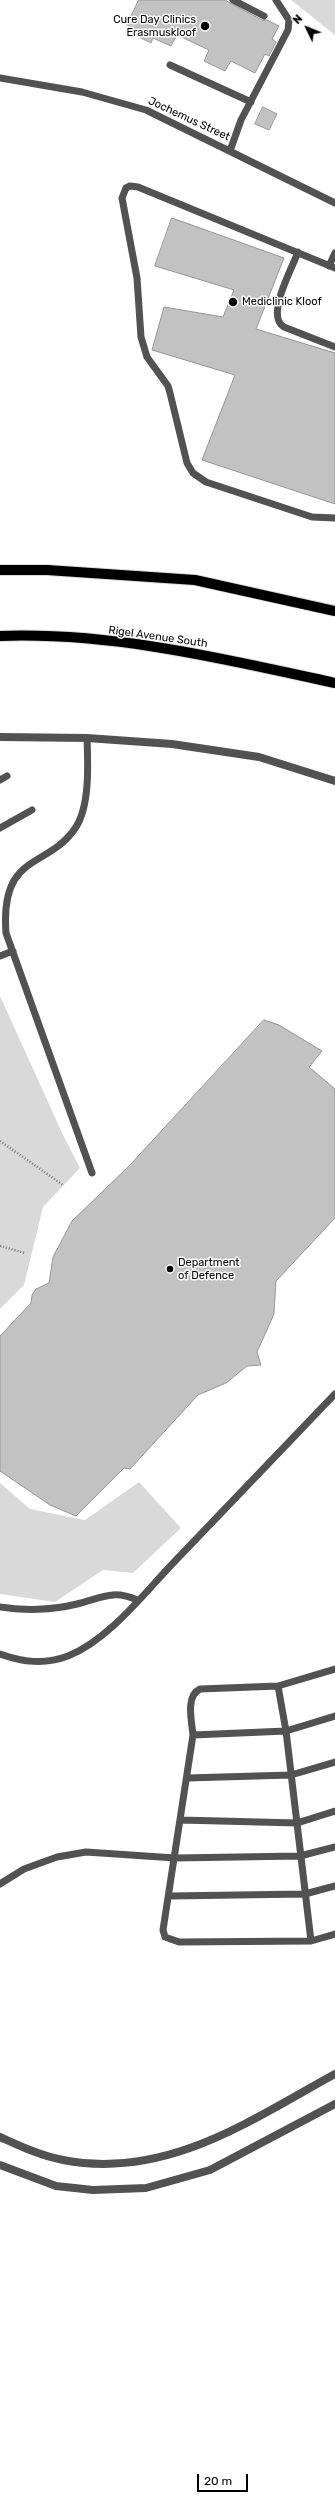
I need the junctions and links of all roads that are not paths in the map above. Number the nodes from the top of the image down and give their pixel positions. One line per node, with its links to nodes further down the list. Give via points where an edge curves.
1 (232, 0): 3 (lane)
2 (276, 0): 6 (lane, via 287,13 289,25)
3 (264, 16)
4 (170, 65): 6 (lane)
5 (0, 78): 7 (lane, Jochemus Street, via 82,92 146,110)
6 (251, 102): 7 (lane, via 241,120)
7 (230, 151): 8 (lane, Jochemus Street)
8 (335, 203)
9 (298, 252): 11 (lane); 12 (lane, via 278,302 276,318 284,327); 13 (lane, via 138,187 130,186 122,198 137,278 141,337 147,358 170,393 187,463 191,470 206,482 305,514 325,519)
10 (335, 253): 11 (lane)
11 (332, 267)
12 (335, 347)
13 (335, 518)
14 (0, 570): 15 (main road, via 47,570 195,580)
15 (335, 611)
16 (0, 636): 17 (main road, Rigel Avenue South, via 38,635 185,650)
17 (335, 683)
18 (0, 737): 19 (street)
19 (87, 738): 20 (street, via 172,744 259,757); 23 (lane, via 88,771 81,818 75,828 52,848 17,866 3,888 2,919)
20 (335, 781)
21 (32, 810): 22 (lane)
22 (0, 828)
23 (13, 951): 24 (lane); 25 (lane)
24 (0, 956)
25 (92, 1173)
26 (335, 1394): 27 (lane)
27 (137, 1600): 28 (lane, via 124,1594 101,1595 77,1604 45,1609); 29 (lane, via 92,1643 68,1656 46,1662 23,1662)
28 (0, 1607)
29 (0, 1654)
30 (335, 1669): 31 (lane)
31 (278, 1686): 33 (lane); 34 (lane, via 196,1690 191,1704)
32 (335, 1716): 33 (lane)
33 (286, 1731): 34 (lane); 36 (lane)
34 (193, 1735): 37 (lane)
35 (335, 1762): 36 (lane)
36 (291, 1775): 37 (lane); 40 (lane)
37 (187, 1778): 39 (lane)
38 (335, 1811): 40 (lane)
39 (181, 1820): 40 (lane); 43 (lane)
40 (297, 1823): 42 (lane)
41 (335, 1847): 42 (lane)
42 (300, 1856): 43 (lane); 46 (lane)
43 (175, 1858): 44 (lane, via 86,1852 50,1859 24,1869); 47 (lane)
44 (0, 1884)
45 (335, 1886): 46 (lane)
46 (305, 1894): 47 (lane); 49 (lane)
47 (170, 1896): 49 (lane, via 163,1930 165,1938 169,1940)
48 (335, 1934): 49 (lane)
49 (311, 1941)
50 (335, 2074): 52 (street, via 200,2146 142,2163 94,2164 62,2160)
51 (335, 2104): 53 (street, via 210,2170 146,2188 93,2190 56,2186)
52 (0, 2137)
53 (0, 2165)

